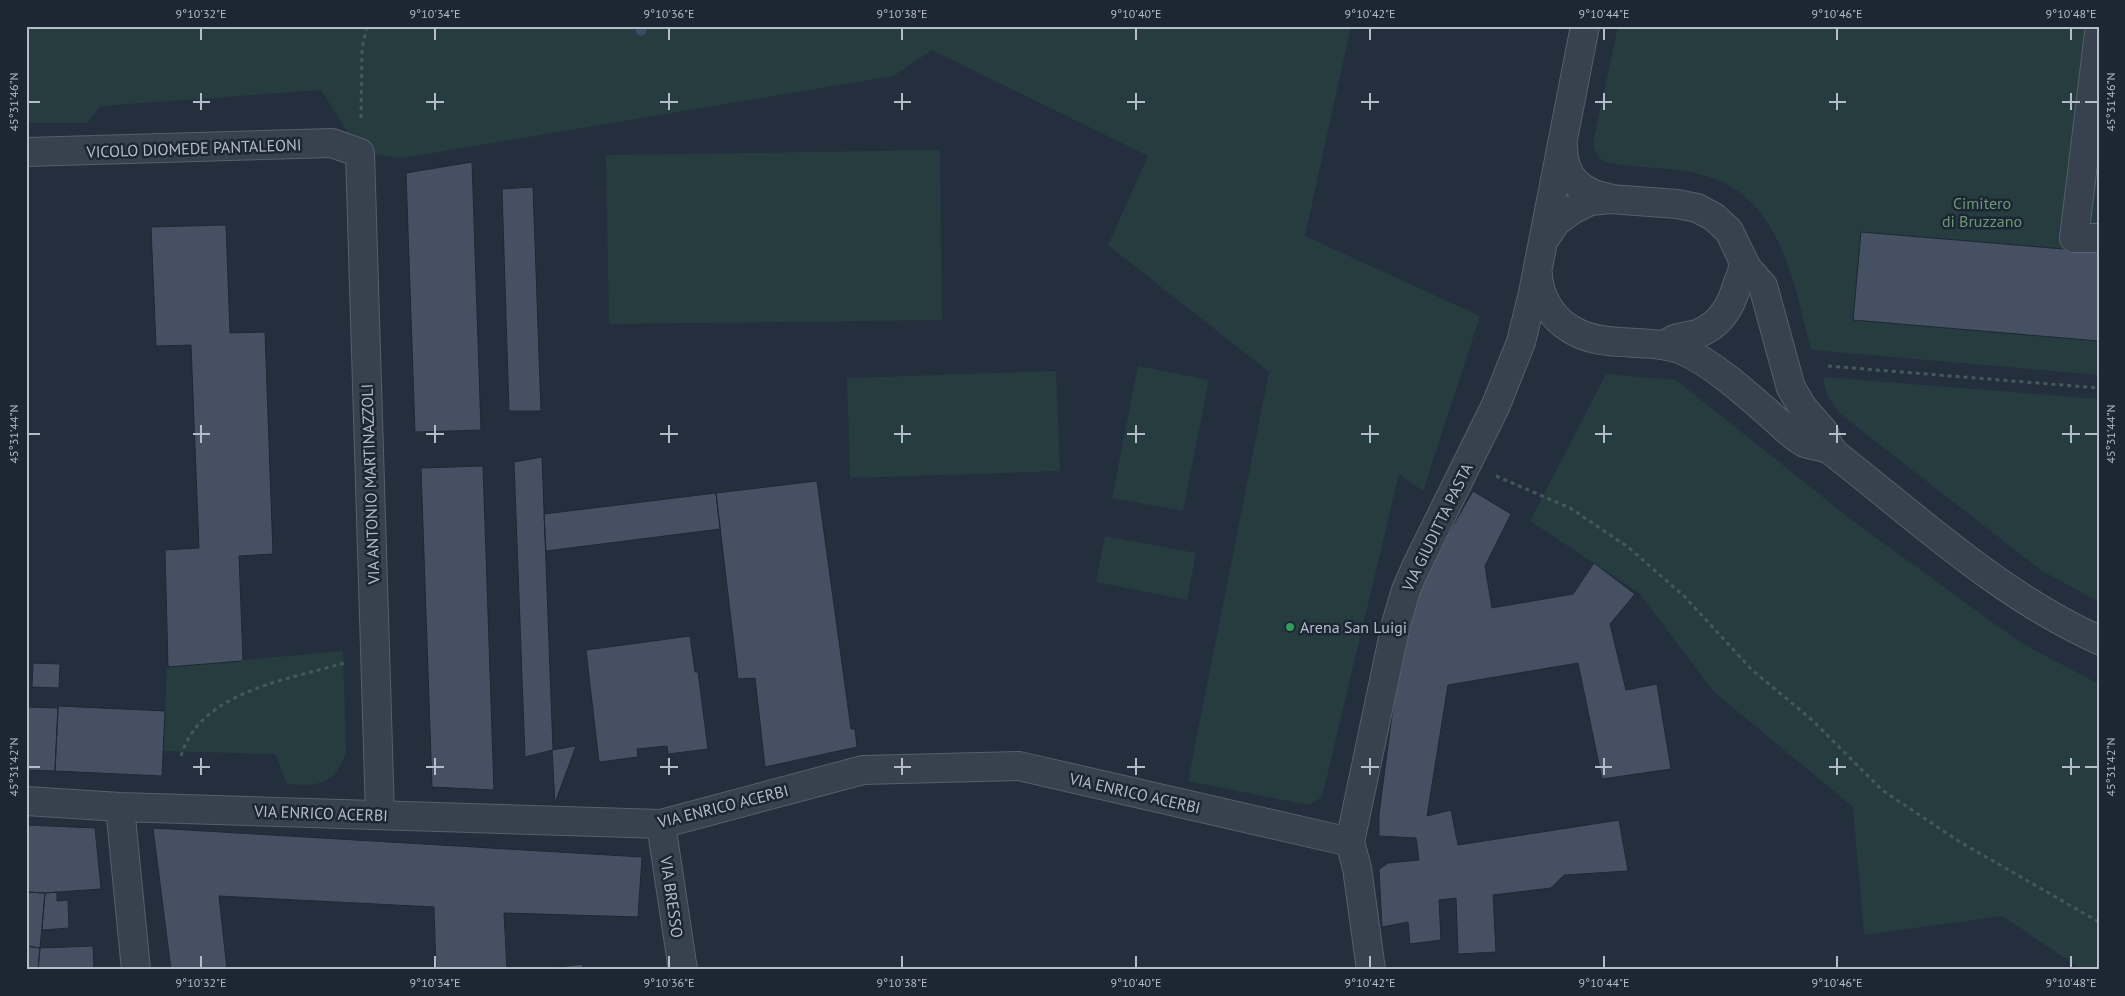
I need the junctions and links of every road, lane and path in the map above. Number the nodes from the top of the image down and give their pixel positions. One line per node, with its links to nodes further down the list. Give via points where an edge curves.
1 (367, 26): 6 (path, via 362,49)
2 (1585, 26): 4 (street, VIA GIUDITTA PASTA)
3 (2099, 33): 8 (street, via 2074,238)
4 (1565, 122): 7 (street, VIA GIUDITTA PASTA, via 1563,152 1572,178 1594,195); 9 (street, VIA GIUDITTA PASTA)
5 (26, 152): 6 (street, VICOLO DIOMEDE PANTALEONI, via 332,143)
6 (360, 153): 21 (street, VIA ANTONIO MARTINAZZOLI)
7 (1620, 200): 9 (street, via 1590,201 1572,210 1556,222 1545,239); 10 (street, via 1677,204 1706,212 1728,231)
8 (2099, 238)
9 (1540, 258): 11 (street, via 1540,288 1554,314 1567,327 1592,338); 23 (street, VIA GIUDITTA PASTA, via 1528,317 1512,367 1400,607)
10 (1742, 259): 11 (street, via 1744,268 1736,292 1722,317 1699,333); 14 (street, via 1763,286 1785,373 1794,395 1824,432)
11 (1660, 345): 14 (street, via 1700,360 1800,440)
12 (1828, 366): 13 (path)
13 (2099, 388)
14 (1834, 454): 16 (street, via 1999,582 2050,615)
15 (1493, 475): 24 (path, via 1570,508 1628,547 1685,597 1752,670 1811,720 1882,790 1960,842)
16 (2099, 640)
17 (346, 662): 18 (path, via 229,699 200,722)
18 (180, 756)
19 (26, 801): 20 (street, VIA ENRICO ACERBI)
20 (120, 808): 21 (street, VIA ENRICO ACERBI); 25 (street)
21 (380, 815): 22 (street, VIA ENRICO ACERBI)
22 (661, 824): 23 (street, VIA ENRICO ACERBI, via 863,770 1019,766); 26 (street, VIA BRESSO)
23 (1350, 842): 27 (street, VIA GIUDITTA PASTA)
24 (2099, 922)
25 (136, 970)
26 (683, 970)
27 (1372, 970)

